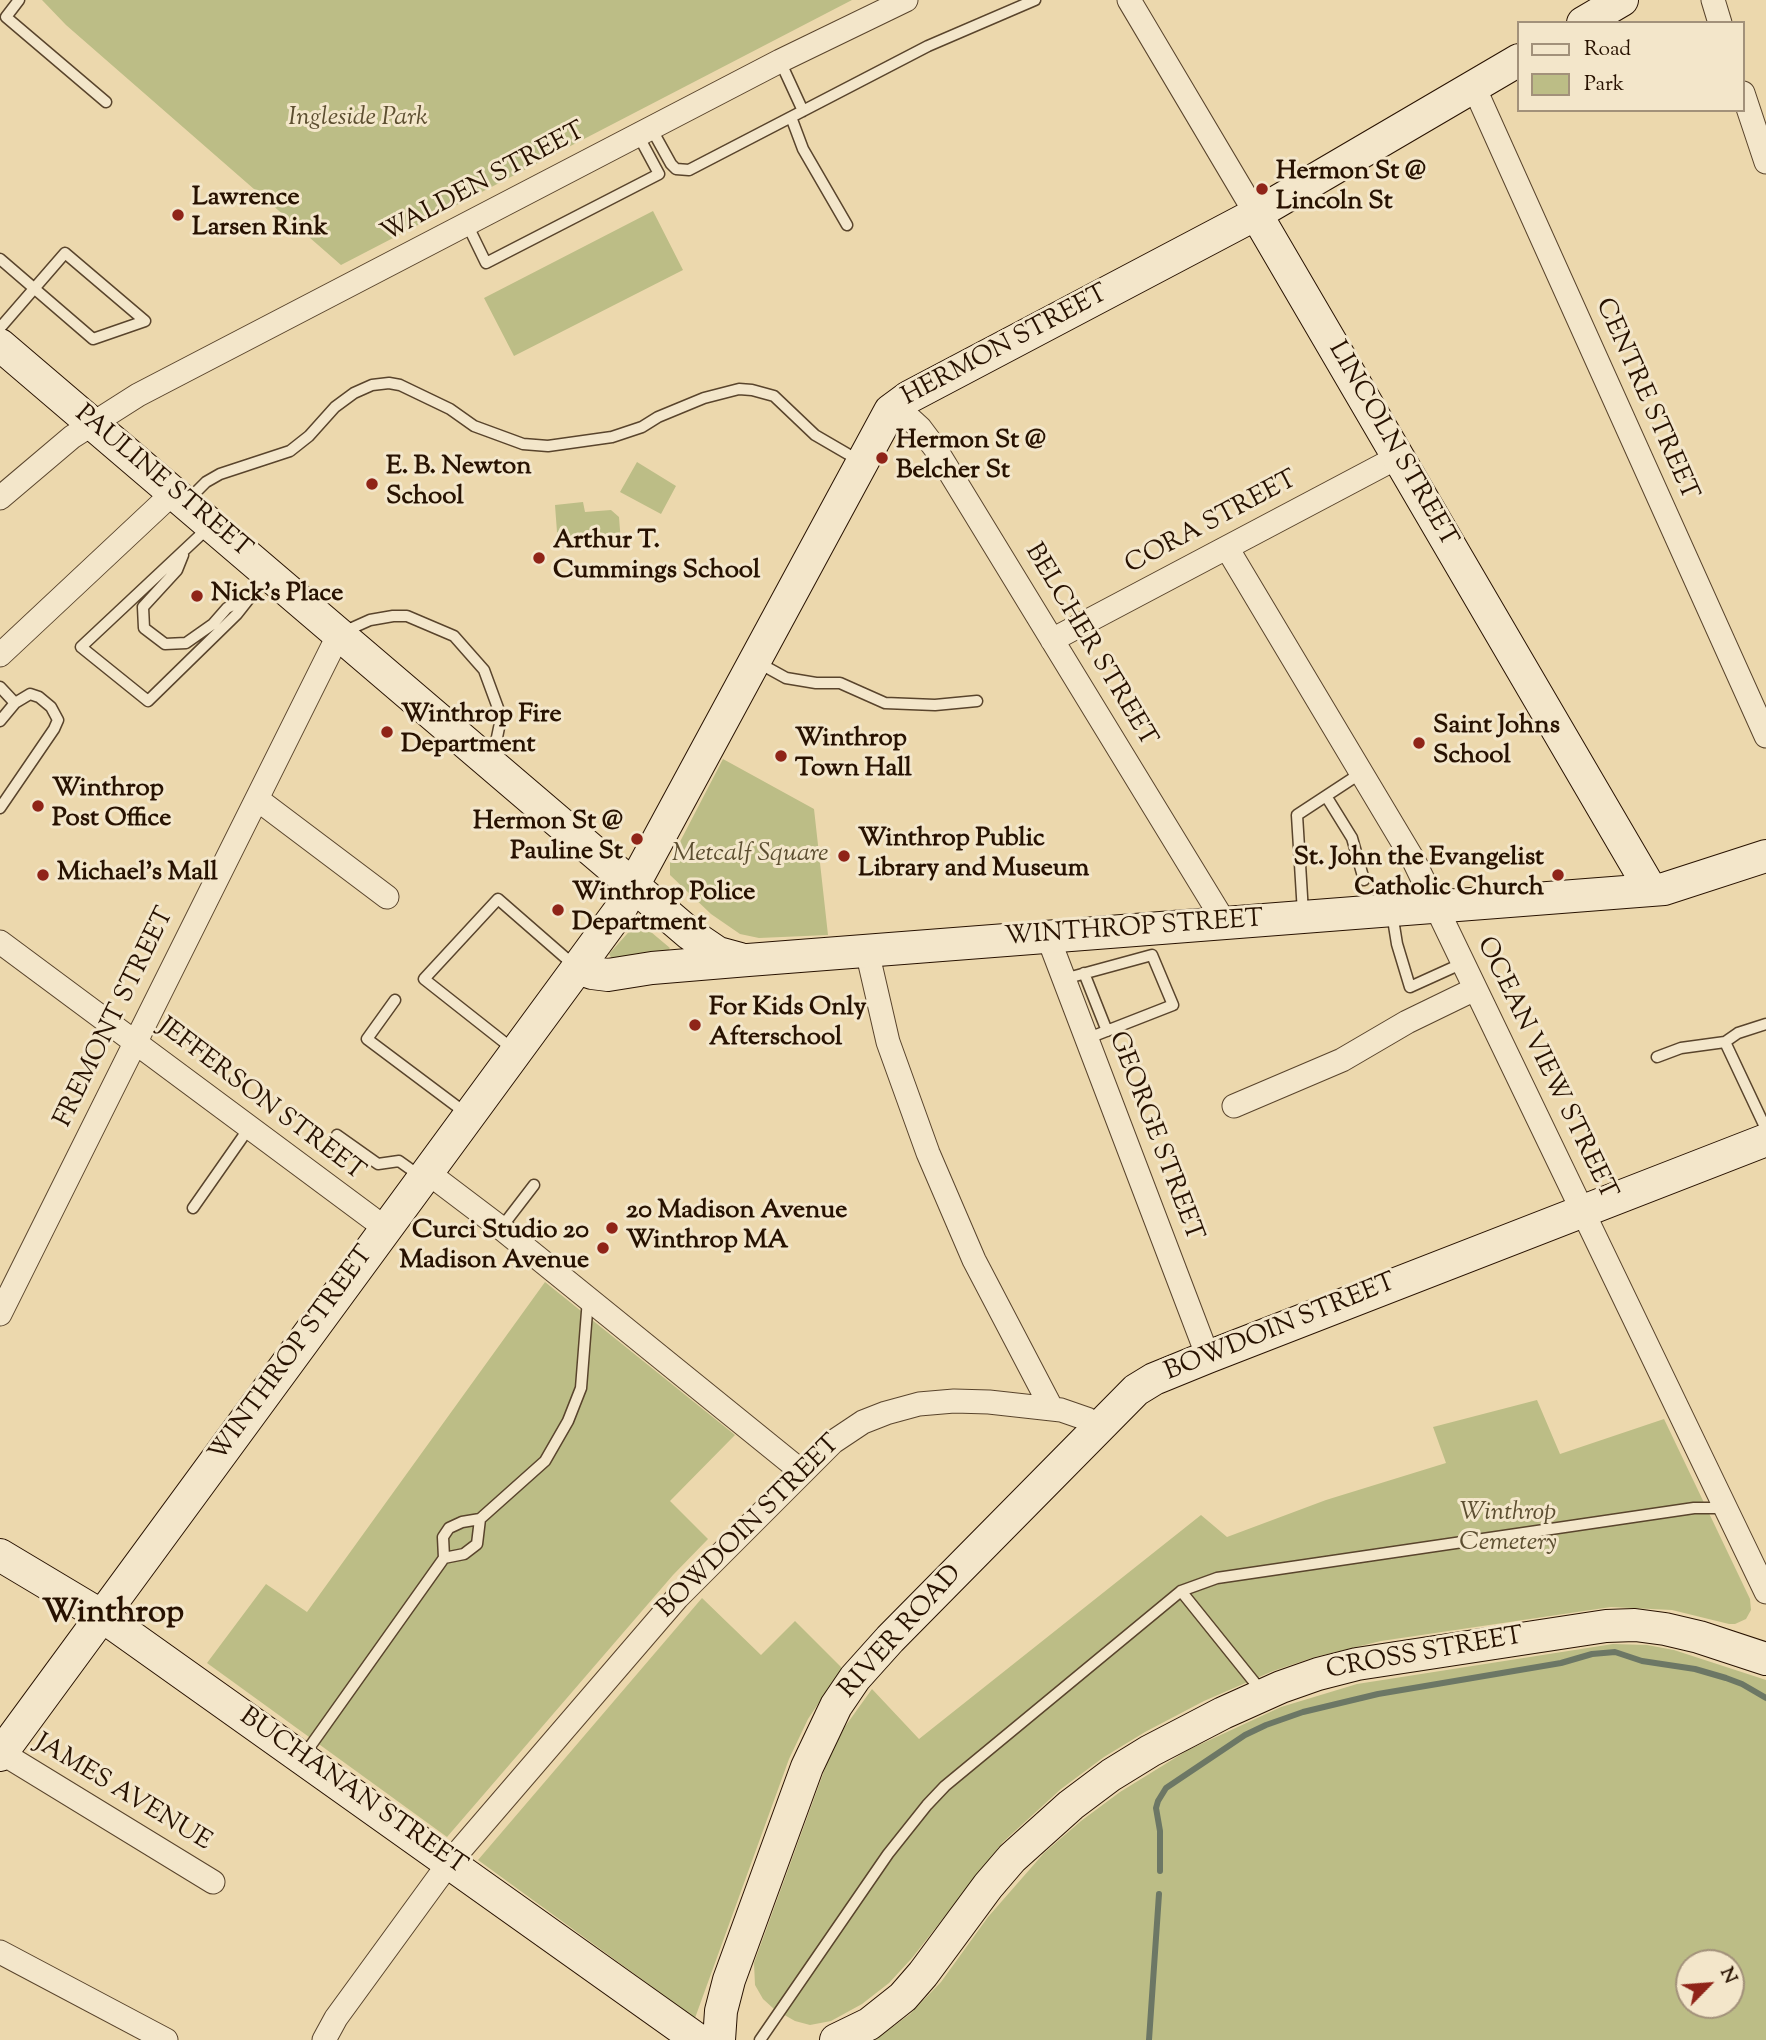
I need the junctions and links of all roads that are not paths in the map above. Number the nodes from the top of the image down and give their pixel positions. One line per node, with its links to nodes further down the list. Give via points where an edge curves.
1 (19, 0): 13 (lane, via 6,17)
2 (906, 0): 9 (street, WALDEN STREET)
3 (1035, 0): 14 (lane, via 928,46)
4 (1129, 0): 18 (street, LINCOLN STREET)
5 (1622, 0): 7 (street)
6 (1713, 0): 8 (street)
7 (1586, 21)
8 (1719, 21)
9 (780, 61): 14 (lane); 16 (street, WALDEN STREET)
10 (1518, 61): 11 (street, HERMON STREET)
11 (1474, 87): 18 (street, HERMON STREET); 43 (street, CENTRE STREET)
12 (1745, 99): 17 (street)
13 (106, 102)
14 (803, 111): 15 (lane)
15 (791, 117): 16 (lane, via 683,171 671,164); 20 (lane, via 803,149)
16 (644, 131): 19 (street, WALDEN STREET); 19 (lane, via 659,174 486,262)
17 (1766, 162)
18 (1256, 214): 25 (street, HERMON STREET); 27 (street, LINCOLN STREET)
19 (467, 224): 26 (street, WALDEN STREET, via 138,395)
20 (848, 225)
21 (0, 259): 22 (lane)
22 (33, 289): 22 (lane, via 65,253 145,321 93,339); 23 (lane)
23 (0, 328)
24 (0, 345): 26 (street, PAULINE STREET)
25 (896, 405): 28 (street, HERMON STREET); 36 (street, BELCHER STREET, via 935,448)
26 (92, 424): 29 (street, WALDEN STREET); 30 (street, PAULINE STREET)
27 (1398, 457): 32 (street, CORA STREET); 52 (street, LINCOLN STREET)
28 (861, 462): 30 (lane, via 815,435 774,396 752,390 704,398 612,437 548,446 523,444 474,426 450,409 388,383 372,385 345,400 290,451 220,474); 38 (street, HERMON STREET)
29 (0, 498)
30 (179, 498): 31 (street, PAULINE STREET); 37 (street)
31 (211, 525): 33 (lane); 34 (street, PAULINE STREET)
32 (1227, 548): 36 (street, CORA STREET); 45 (street, OCEAN VIEW STREET)
33 (186, 549): 34 (lane, via 177,570 143,607 144,628 165,644 186,643); 34 (lane, via 81,647 148,701 237,614)
34 (259, 585): 35 (street, PAULINE STREET)
35 (339, 634): 44 (street, PAULINE STREET); 44 (lane, via 393,616 454,636 484,670 498,708 500,723); 47 (street, FREMONT STREET)
36 (1052, 640): 57 (street, BELCHER STREET)
37 (0, 656)
38 (755, 661): 40 (lane, via 786,678 840,683 885,703); 51 (street, HERMON STREET)
39 (0, 687): 41 (lane)
40 (977, 701)
41 (15, 703): 42 (lane); 48 (lane, via 35,695 51,707 58,720)
42 (0, 721)
43 (1766, 736)
44 (491, 764): 51 (street, PAULINE STREET)
45 (1361, 773): 46 (lane); 54 (street, OCEAN VIEW STREET, via 1409,851)
46 (1326, 796): 50 (lane, via 1352,838); 56 (lane, via 1297,815)
47 (257, 799): 53 (street); 71 (street, FREMONT STREET)
48 (0, 808)
49 (1766, 856): 52 (street, WINTHROP STREET, via 1682,885)
50 (1364, 880)
51 (634, 886): 62 (street, PAULINE STREET, via 712,950); 64 (street, WINTHROP STREET)
52 (1651, 890): 54 (street, WINTHROP STREET)
53 (387, 897)
54 (1435, 906): 55 (street, WINTHROP STREET); 63 (street, OCEAN VIEW STREET)
55 (1392, 910): 56 (street, WINTHROP STREET); 63 (lane, via 1410,987)
56 (1303, 917): 57 (street, WINTHROP STREET)
57 (1225, 923): 60 (street, WINTHROP STREET)
58 (1048, 937): 60 (street, WINTHROP STREET); 61 (street, WINTHROP STREET); 65 (street, GEORGE STREET)
59 (0, 943): 71 (street, JEFFERSON STREET)
60 (1116, 948): 65 (lane); 69 (lane, via 1152,955 1173,1005)
61 (866, 951): 62 (street, WINTHROP STREET); 89 (street, via 888,1042 928,1153 981,1276)
62 (748, 960): 64 (street, WINTHROP STREET, via 608,975)
63 (1463, 963): 66 (street, OCEAN VIEW STREET)
64 (578, 968): 72 (street, WINTHROP STREET); 72 (lane, via 498,899 424,979)
65 (1074, 976): 69 (street, GEORGE STREET)
66 (1475, 989): 74 (street, via 1407,1021 1342,1060); 83 (street, OCEAN VIEW STREET)
67 (395, 1000): 75 (lane, via 367,1039)
68 (1766, 1024): 70 (lane)
69 (1096, 1035): 88 (street, GEORGE STREET)
70 (1725, 1042): 73 (lane, via 1681,1048); 77 (lane)
71 (134, 1043): 76 (street, JEFFERSON STREET); 87 (street, FREMONT STREET)
72 (516, 1052): 75 (street, WINTHROP STREET)
73 (1657, 1057)
74 (1234, 1106)
75 (469, 1115): 80 (street, WINTHROP STREET)
76 (249, 1128): 82 (lane); 84 (street, JEFFERSON STREET)
77 (1766, 1129)
78 (337, 1135): 80 (lane, via 378,1164 399,1161)
79 (1766, 1140): 83 (street, BOWDOIN STREET)
80 (425, 1175): 84 (street, WINTHROP STREET); 85 (street)
81 (534, 1185): 85 (lane)
82 (193, 1208)
83 (1582, 1211): 88 (street, BOWDOIN STREET); 92 (street, OCEAN VIEW STREET)
84 (385, 1228): 98 (street, WINTHROP STREET)
85 (501, 1228): 86 (street)
86 (588, 1298): 91 (street); 93 (lane, via 581,1388 568,1421 545,1461)
87 (0, 1314)
88 (1208, 1357): 90 (street, BOWDOIN STREET, via 1145,1384)
89 (1052, 1409): 90 (street, BOWDOIN STREET, via 1081,1416); 91 (street, BOWDOIN STREET, via 976,1401 908,1406 853,1428)
90 (1100, 1427): 109 (street, RIVER ROAD, via 877,1653 836,1706 807,1767 729,1980)
91 (801, 1471): 103 (street, BOWDOIN STREET, via 677,1598)
92 (1726, 1508): 96 (lane, via 1694,1508 1230,1576); 97 (street, OCEAN VIEW STREET)
93 (480, 1519): 95 (lane, via 477,1544 464,1554); 95 (lane, via 449,1528 443,1537)
94 (0, 1555): 98 (street, BUCHANAN STREET)
95 (443, 1558): 102 (lane)
96 (1181, 1591): 100 (lane); 110 (lane, via 927,1805)
97 (1766, 1592)
98 (102, 1615): 101 (street, WINTHROP STREET); 102 (street, BUCHANAN STREET)
99 (1766, 1659): 100 (street, CROSS STREET, via 1665,1629 1606,1626 1357,1664)
100 (1264, 1695): 111 (street, CROSS STREET, via 1150,1751 1071,1805 1012,1858 913,1986 880,2016)
101 (2, 1751): 104 (street, JAMES AVENUE)
102 (302, 1758): 103 (street, BUCHANAN STREET)
103 (449, 1863): 107 (street, BOWDOIN STREET); 108 (street, BUCHANAN STREET)
104 (213, 1882)
105 (0, 1952): 106 (street)
106 (166, 2040)
107 (324, 2040)
108 (698, 2040)
109 (719, 2040)
110 (760, 2040)
111 (836, 2040)

